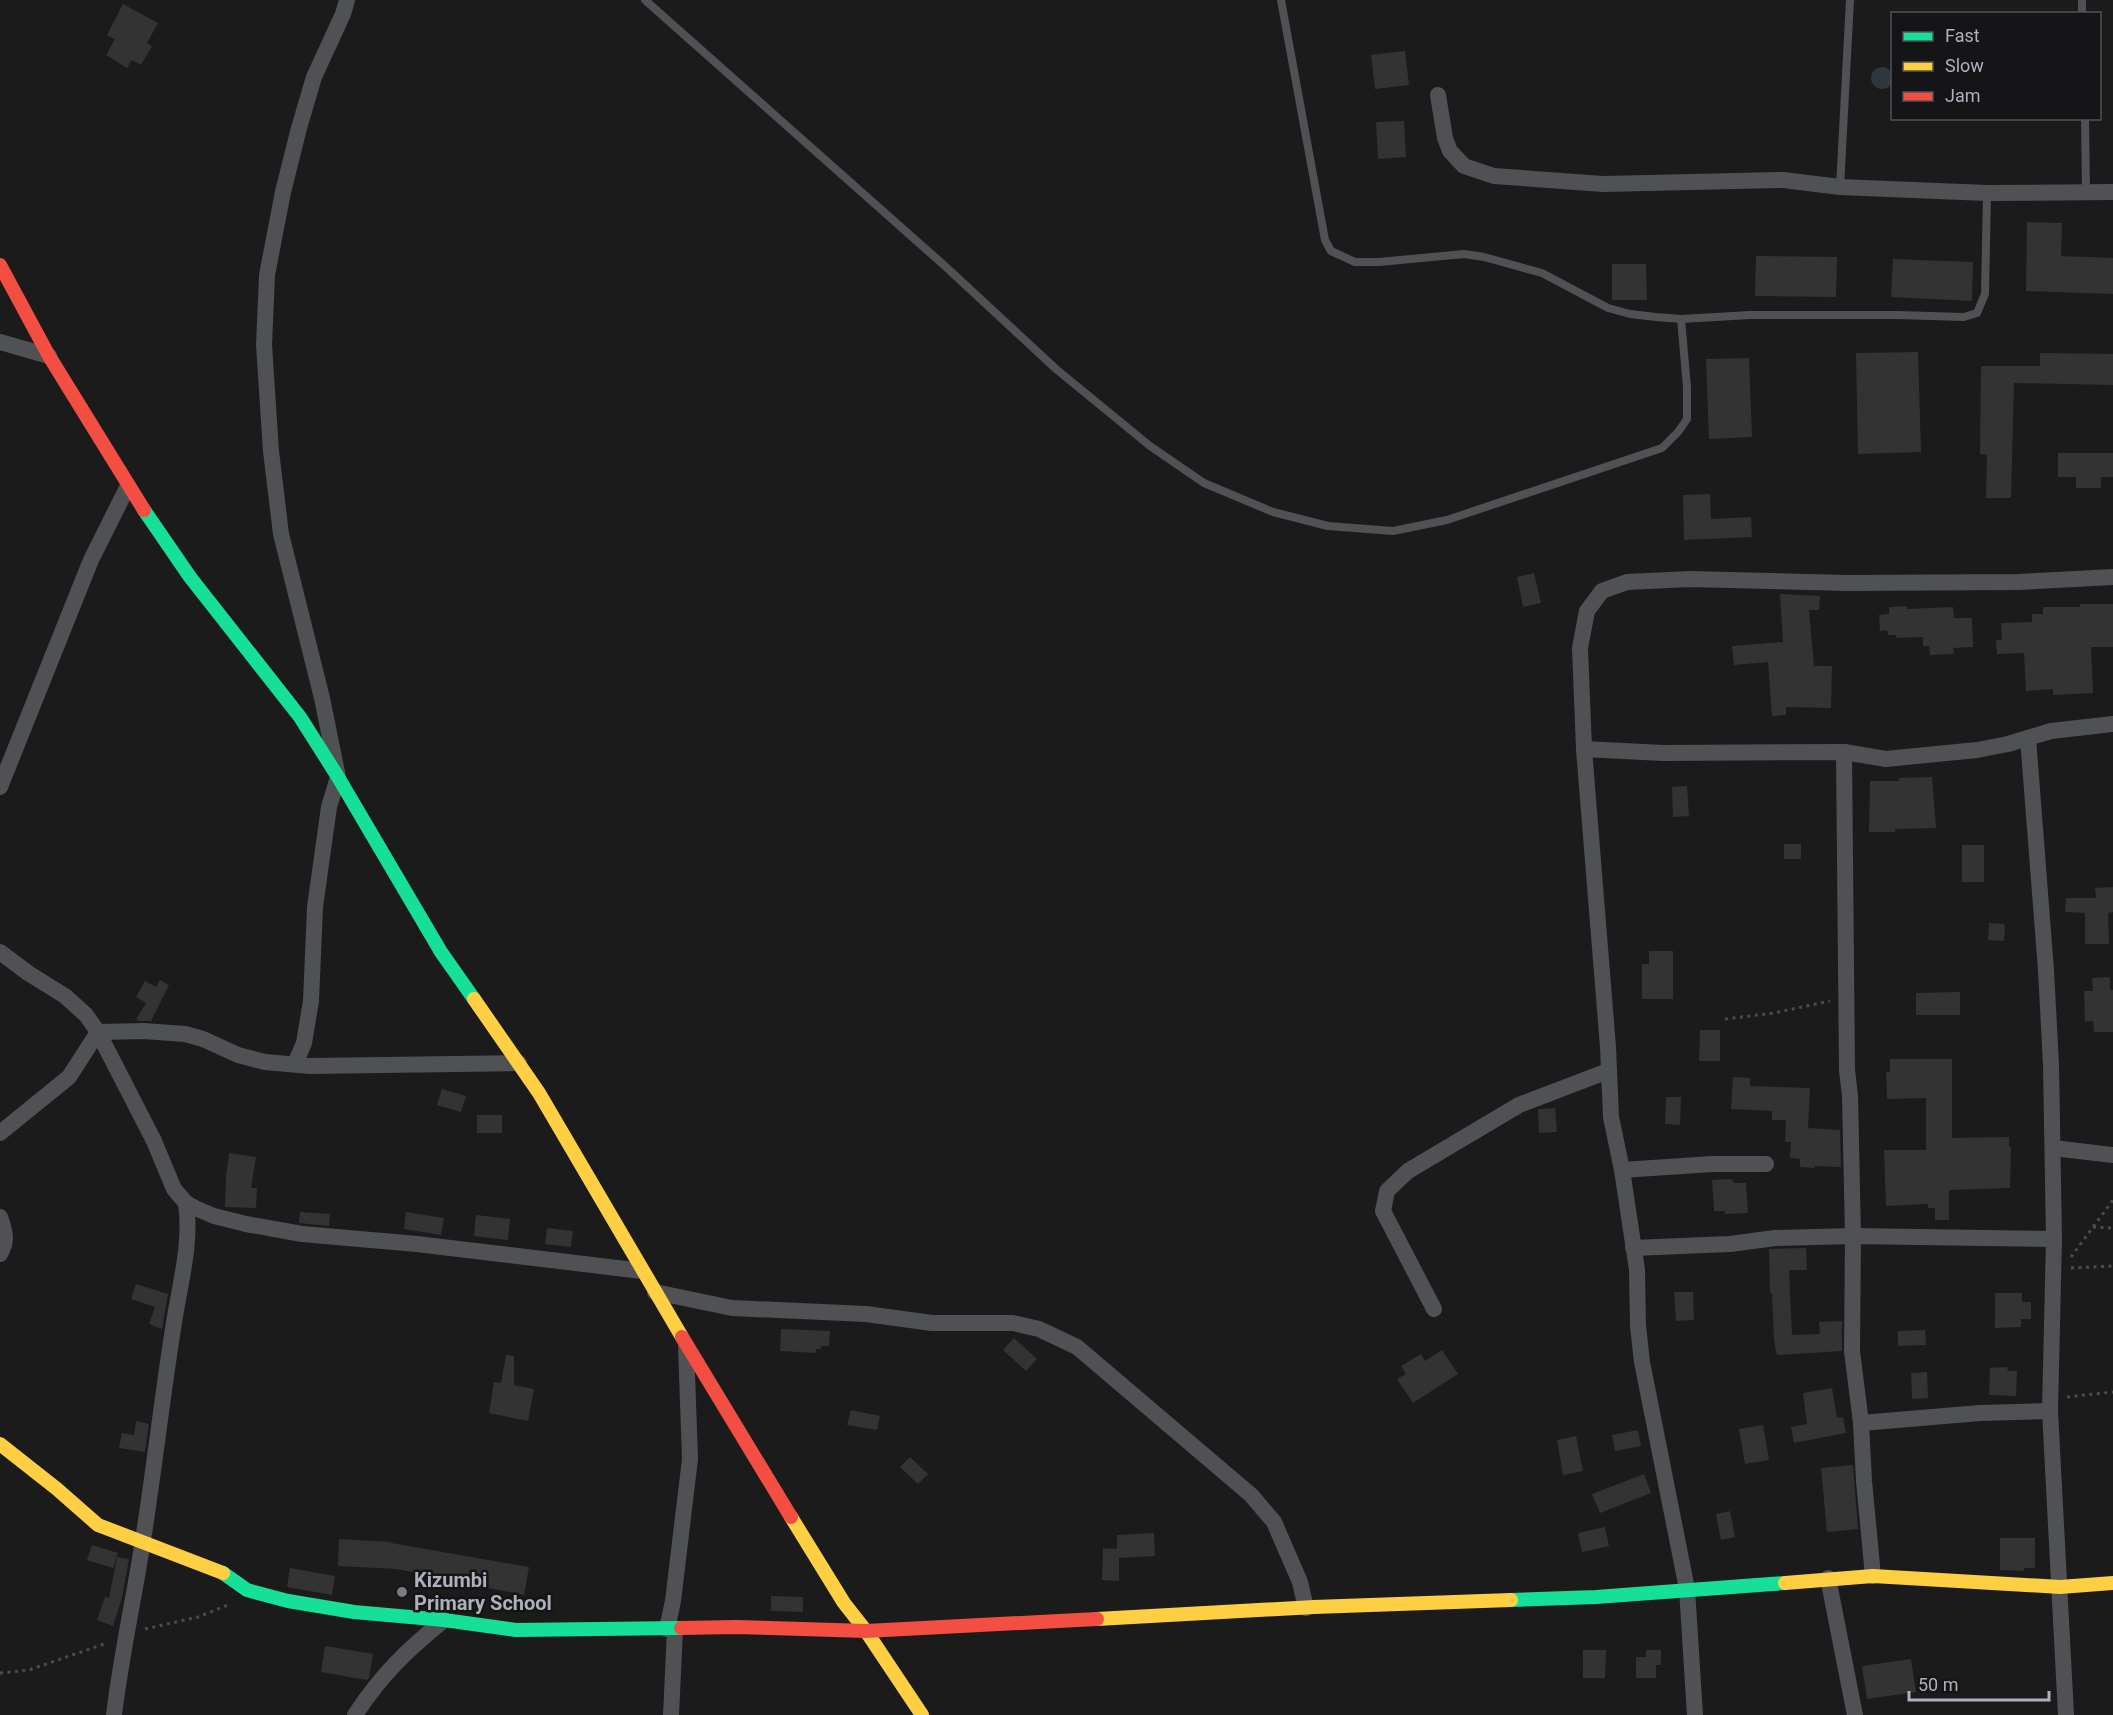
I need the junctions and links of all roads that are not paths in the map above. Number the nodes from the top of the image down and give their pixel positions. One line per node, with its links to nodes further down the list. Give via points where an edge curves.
1 (347, 0): 21 (street, via 314,77 283,192 267,275 264,345 281,534)
2 (645, 0): 12 (lane, via 1056,369 1150,446 1204,483 1273,512 1328,526 1394,531 1446,520 1662,448 1686,418)
3 (1281, 0): 12 (lane, via 1325,240 1331,251 1355,262 1464,254 1484,257 1542,273 1608,308)
4 (1850, 0): 7 (lane)
5 (1438, 95): 7 (street, via 1450,151 1464,166 1494,176 1603,184 1783,180)
6 (2085, 120): 8 (lane)
7 (1840, 187): 10 (street)
8 (2086, 191): 9 (street); 10 (street)
9 (2113, 192)
10 (1987, 193): 12 (lane, via 1985,294 1977,313 1964,317 1750,315)
11 (0, 265): 14 (street)
12 (1681, 319)
13 (0, 342): 14 (street)
14 (49, 356): 15 (street)
15 (128, 486): 21 (street, via 190,577 300,717); 22 (street, via 91,560)
16 (2113, 577): 19 (street, via 2006,582 1627,582 1602,591 1587,611 1580,648)
17 (2113, 724): 18 (street, via 2050,731)
18 (2028, 738): 20 (street, via 1977,750 1886,759); 29 (street, via 2046,970)
19 (1584, 749): 20 (street, via 1663,753); 27 (street)
20 (1844, 752): 35 (street)
21 (338, 777): 25 (street, via 441,952); 26 (street, via 329,807 315,907 311,1001 304,1043)
22 (0, 787)
23 (0, 952): 24 (street, via 65,996)
24 (98, 1032): 26 (street, via 144,1030 185,1034 238,1055); 28 (street, via 69,1077); 33 (street, via 174,1189)
25 (519, 1063): 26 (street); 39 (street)
26 (295, 1064)
27 (1608, 1071): 32 (street, via 1611,1118); 41 (street, via 1519,1105 1408,1171 1387,1191 1383,1211)
28 (0, 1133)
29 (2053, 1148): 30 (street); 36 (street)
30 (2113, 1155)
31 (1766, 1164): 32 (street)
32 (1622, 1170): 37 (street)
33 (186, 1203): 39 (street, via 214,1216 302,1234); 46 (street, via 188,1241)
34 (0, 1217): 38 (street, via 6,1234)
35 (1853, 1236): 36 (street); 37 (street); 44 (street, via 1852,1352)
36 (2054, 1239): 43 (street)
37 (1633, 1248): 51 (street, via 1642,1362)
38 (0, 1254)
39 (642, 1271): 40 (street)
40 (655, 1292): 42 (street); 52 (street, via 732,1308 866,1314 932,1323 1013,1323 1039,1329 1077,1347 1251,1494 1274,1522 1300,1582)
41 (1434, 1309)
42 (686, 1345): 54 (street, via 690,1459); 55 (street, via 832,1583)
43 (2050, 1405): 44 (street); 50 (street)
44 (1861, 1423): 47 (street)
45 (0, 1444): 46 (street, via 98,1525)
46 (142, 1541): 53 (street, via 220,1571 248,1590 288,1601); 57 (street)
47 (1874, 1576): 48 (street); 50 (street)
48 (1828, 1578): 51 (street); 61 (street)
49 (2113, 1583): 50 (street)
50 (2060, 1587): 62 (street)
51 (1686, 1589): 52 (street); 60 (street)
52 (1306, 1608): 55 (street)
53 (444, 1620): 54 (street, via 516,1630); 56 (street, via 382,1675)
54 (671, 1629): 55 (street); 58 (street)
55 (866, 1630): 59 (street)
56 (356, 1714)
57 (114, 1715)
58 (671, 1715)
59 (922, 1715)
60 (1695, 1715)
61 (1856, 1715)
62 (2066, 1715)

